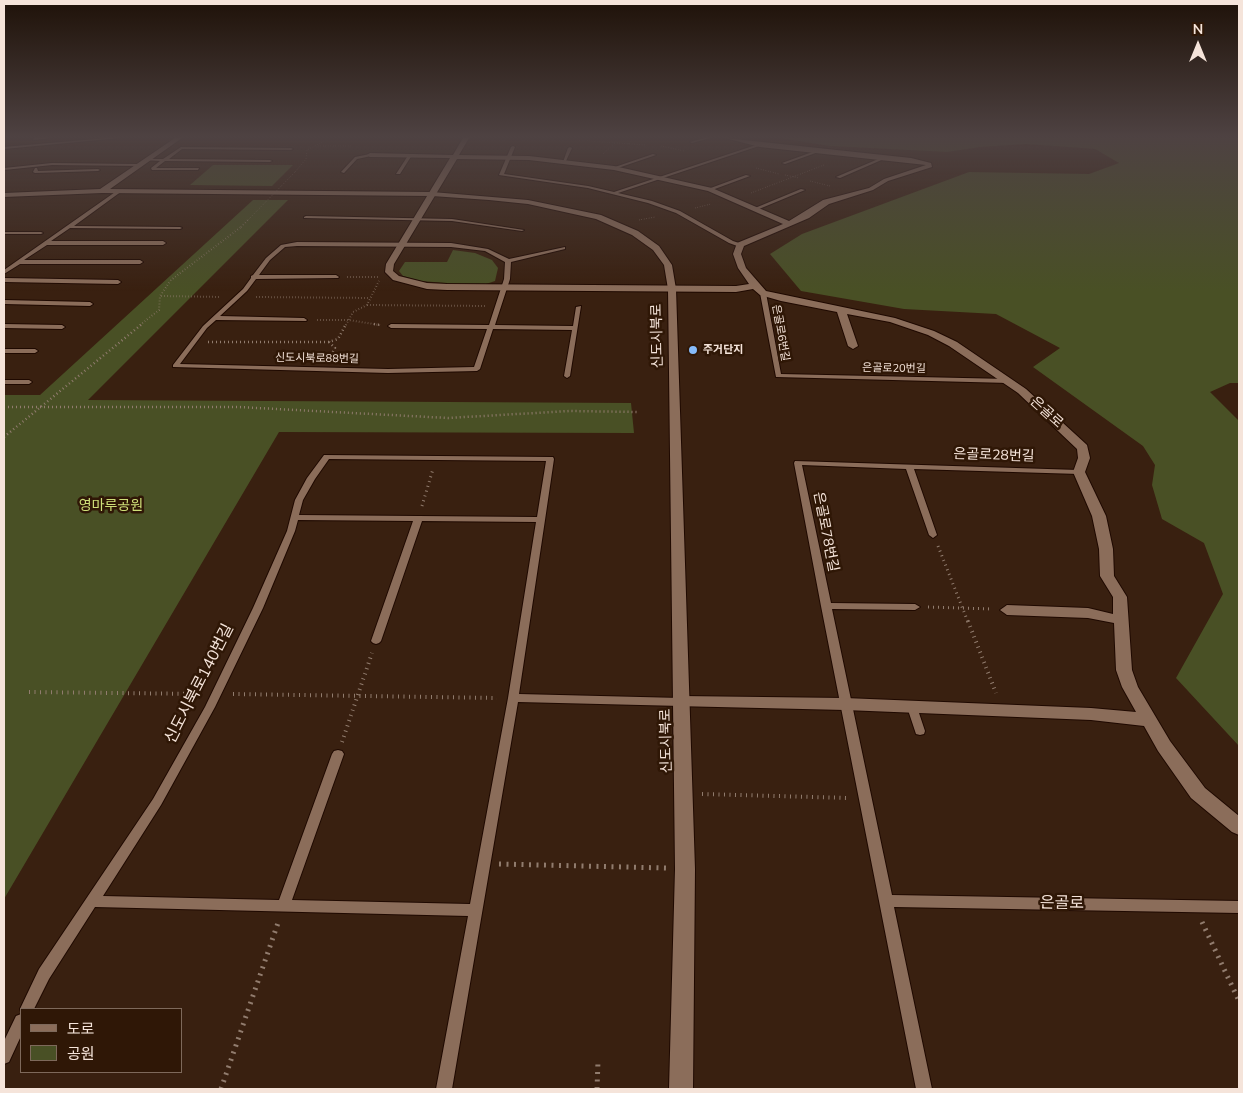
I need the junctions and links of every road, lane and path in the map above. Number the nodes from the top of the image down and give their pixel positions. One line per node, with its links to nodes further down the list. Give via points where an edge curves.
1 (105, 189): 9 (street)
2 (278, 189): 39 (path, bridge, via 231,236 171,280)
3 (435, 189): 12 (street)
4 (596, 189): 11 (lane)
5 (625, 189): 11 (lane)
6 (710, 189): 14 (street)
7 (869, 189): 17 (street, via 826,202)
8 (803, 190): 14 (lane)
9 (102, 191): 10 (street, 신도시북로); 13 (street, 신도시북로)
10 (120, 191): 12 (street, 신도시북로); 18 (lane)
11 (616, 192): 25 (lane, via 678,212)
12 (432, 194): 16 (street); 37 (street, 신도시북로, via 528,202 598,217 619,225 635,232 656,248 668,265)
13 (4, 195)
14 (757, 208): 17 (street)
15 (306, 217): 16 (lane)
16 (419, 218): 20 (lane); 26 (street)
17 (789, 224): 25 (street)
18 (68, 228): 19 (lane); 23 (lane)
19 (180, 228)
20 (522, 230)
21 (4, 233): 22 (lane)
22 (41, 233)
23 (45, 243): 24 (lane); 29 (lane)
24 (163, 243)
25 (740, 245): 38 (street, via 737,254 742,268)
26 (400, 246): 28 (lane, 신도시북로88번길, via 468,247 486,250); 32 (lane, 신도시북로88번길, via 283,246); 36 (street, via 390,264 389,272 396,278 427,286)
27 (563, 248): 28 (lane)
28 (508, 261): 36 (lane, 신도시북로88번길, via 510,267)
29 (18, 262): 30 (lane); 31 (lane)
30 (140, 262)
31 (4, 272)
32 (253, 277): 33 (lane); 40 (lane, 신도시북로88번길)
33 (336, 277): 41 (path, via 382,277)
34 (4, 280): 35 (lane)
35 (118, 282)
36 (504, 287): 37 (street); 45 (lane, 신도시북로88번길)
37 (672, 289): 38 (street, 은골로); 89 (street, 신도시북로)
38 (759, 290): 47 (street, 은골로); 63 (lane, 은골로6번길)
39 (160, 296): 40 (path); 68 (path, via 158,310)
40 (238, 297): 41 (path); 48 (lane, 신도시북로88번길)
41 (370, 298): 44 (path)
42 (4, 302): 43 (lane)
43 (90, 304)
44 (367, 305): 45 (path); 50 (path, via 353,312)
45 (498, 306): 54 (lane, 신도시북로88번길)
46 (578, 307): 55 (lane)
47 (842, 312): 58 (street); 64 (street, 은골로, via 892,320 931,333)
48 (215, 318): 49 (lane); 56 (lane, 신도시북로88번길)
49 (304, 320): 50 (path)
50 (348, 320): 52 (path); 57 (path, via 338,339)
51 (4, 326): 53 (lane)
52 (391, 326): 54 (lane)
53 (62, 327)
54 (491, 328): 55 (lane); 61 (lane, 신도시북로88번길, via 477,369 388,372)
55 (575, 328): 62 (lane)
56 (194, 342): 57 (path); 61 (lane, 신도시북로88번길, via 176,366 248,370)
57 (329, 342): 61 (path, via 335,348)
58 (853, 346)
59 (4, 351): 60 (lane)
60 (35, 351)
61 (323, 369)
62 (567, 376)
63 (778, 376): 64 (lane, 은골로20번길)
64 (1009, 381): 74 (street, 은골로, via 1082,448 1084,458)
65 (4, 382): 66 (lane)
66 (29, 382)
67 (4, 407): 68 (path)
68 (40, 408): 69 (path, via 238,407 448,418 570,411); 70 (path)
69 (638, 412)
70 (4, 437)
71 (436, 458): 75 (lane, 신도시북로140번길, via 327,457 311,478); 76 (path); 77 (lane, 신도시북로140번길, via 550,459)
72 (798, 463): 73 (lane, 은골로28번길); 79 (lane, 은골로78번길)
73 (909, 467): 74 (lane, 은골로28번길); 78 (lane)
74 (1079, 472): 83 (street, via 1099,516 1106,549 1107,576 1120,597)
75 (295, 517): 76 (lane); 86 (lane, 신도시북로140번길, via 258,608)
76 (418, 519): 77 (lane); 84 (lane)
77 (541, 520): 88 (lane, 신도시북로140번길)
78 (933, 534): 81 (path)
79 (826, 606): 80 (lane); 90 (lane, 은골로78번길)
80 (915, 607): 81 (path)
81 (962, 608): 82 (path); 92 (path)
82 (1007, 610): 83 (street, via 1088,613)
83 (1121, 620): 93 (street, via 1124,670)
84 (376, 641): 87 (path)
85 (30, 692): 86 (path)
86 (216, 694): 87 (path); 101 (lane, 신도시북로140번길, via 157,802)
87 (357, 696): 88 (path); 95 (path)
88 (513, 698): 89 (lane); 99 (lane, 신도시북로140번길)
89 (681, 702): 90 (street); 96 (street, 신도시북로)
90 (845, 704): 91 (street); 97 (lane)
91 (912, 707): 92 (street); 94 (lane)
92 (1002, 710): 93 (street)
93 (1149, 720): 98 (street, via 1198,793)
94 (920, 731)
95 (338, 754): 103 (lane)
96 (683, 794): 97 (path); 100 (street, 신도시북로)
97 (864, 799): 102 (lane)
98 (1239, 827)
99 (484, 864): 100 (path); 106 (lane, 신도시북로140번길)
100 (685, 869): 115 (street, 신도시북로)
101 (94, 901): 103 (lane); 108 (lane, 신도시북로140번길, via 44,974)
102 (885, 901): 104 (lane, 은골로); 116 (lane)
103 (284, 905): 106 (lane); 112 (path)
104 (1195, 907): 105 (lane, 은골로); 107 (path)
105 (1239, 907)
106 (476, 910): 113 (lane, 신도시북로140번길)
107 (1239, 1001)
108 (27, 1008)
109 (20, 1023): 110 (lane)
110 (4, 1057)
111 (598, 1061): 114 (path)
112 (221, 1089)
113 (444, 1089)
114 (597, 1089)
115 (681, 1089)
116 (924, 1089)

